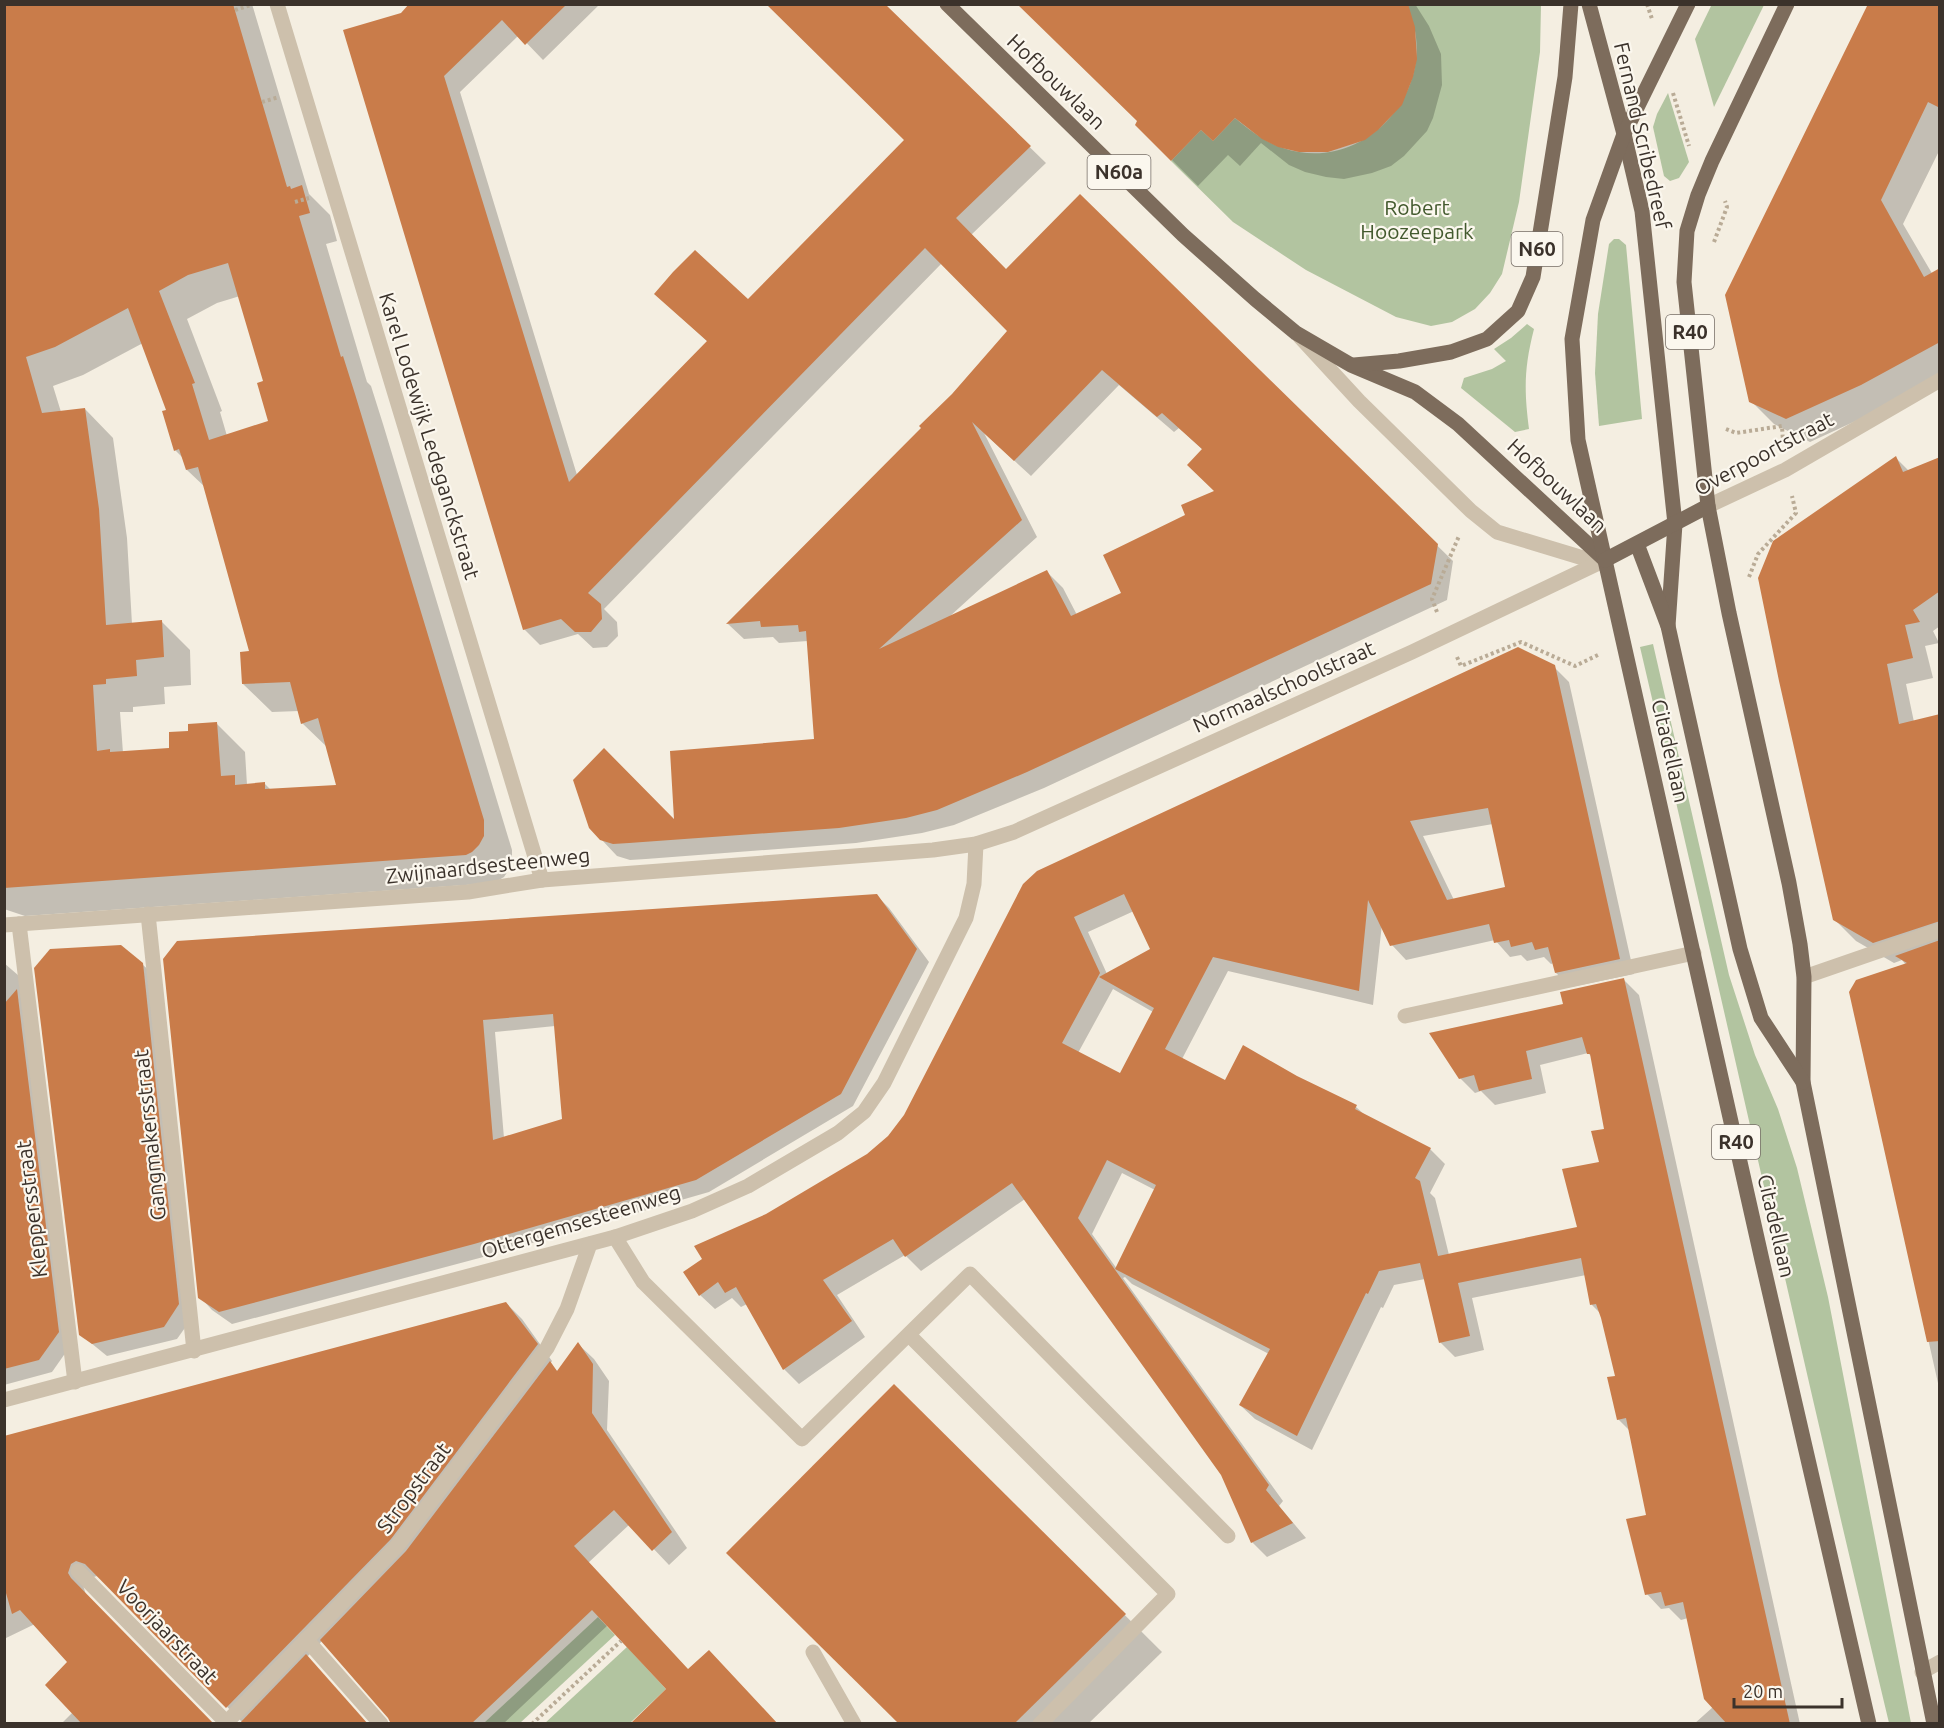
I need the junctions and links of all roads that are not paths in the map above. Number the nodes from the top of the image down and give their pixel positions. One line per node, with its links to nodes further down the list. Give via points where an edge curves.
1 (947, 4): 8 (main road, Hofbouwlaan / N60a, via 1183,235)
2 (1571, 4): 9 (main road, N60, via 1565,77 1533,277 1518,311 1487,339 1451,352)
3 (1589, 4): 7 (main road, Fernand Scribedreef)
4 (1688, 4): 7 (main road, R40)
5 (1787, 4): 11 (main road, R40, via 1712,160 1688,231 1684,282)
6 (278, 9): 17 (street, Karel Lodewijk Ledeganckstraat)
7 (1624, 134): 12 (main road, Fernand Scribedreef / R40, via 1642,211); 14 (main road, R40, via 1593,220 1572,339 1578,440)
8 (1296, 333): 9 (main road, Hofbouwlaan / N60a); 14 (street, Hofbouwlaan, via 1359,401 1497,532 1583,558)
9 (1351, 365): 14 (main road, Hofbouwlaan / N60a, via 1415,392 1458,424)
10 (1940, 380): 11 (street, Overpoortstraat, via 1785,470)
11 (1708, 506): 12 (main road, Overpoortstraat); 22 (main road, Citadellaan / R40, via 1789,883)
12 (1675, 524): 13 (main road, Overpoortstraat); 15 (main road, Citadellaan / R40)
13 (1637, 544): 14 (main road, Overpoortstraat); 15 (main road, Citadellaan / R40)
14 (1605, 560): 16 (street, Normaalschoolstraat, via 1014,832); 21 (main road, Citadellaan / R40)
15 (1668, 626): 24 (main road, Citadellaan / R40, via 1740,949 1761,1018)
16 (976, 844): 17 (street, Zwijnaardsesteenweg); 25 (street, Ottergemsesteenweg, via 974,884 966,918 885,1083 864,1112 838,1133 748,1186 692,1211)
17 (542, 880): 18 (street, Zwijnaardsesteenweg, via 468,892)
18 (148, 914): 19 (street, Zwijnaardsesteenweg); 28 (street, Gangmakersstraat)
19 (12, 925): 29 (street, Kleppersstraat)
20 (1940, 930): 22 (street)
21 (1694, 953): 23 (street); 41 (main road, Citadellaan / R40)
22 (1804, 977): 24 (main road, Citadellaan / R40)
23 (1405, 1016)
24 (1803, 1082): 36 (main road, Citadellaan / R40)
25 (615, 1237): 26 (street, Ottergemsesteenweg); 27 (street, via 643,1282 802,1439)
26 (590, 1244): 28 (street, Ottergemsesteenweg); 33 (street, Stropstraat, via 567,1309 546,1348 398,1545)
27 (909, 1335): 31 (street, via 970,1275); 40 (street, via 1168,1594)
28 (194, 1351): 29 (street, Ottergemsesteenweg)
29 (75, 1382): 30 (street, Ottergemsesteenweg)
30 (4, 1400)
31 (1228, 1536)
32 (78, 1571): 37 (street, Voorjaarstraat)
33 (306, 1639): 37 (street, Stropstraat); 38 (street)
34 (813, 1652): 39 (street)
35 (1940, 1662): 36 (street)
36 (1922, 1672): 42 (main road, Citadellaan / R40)
37 (225, 1723)
38 (381, 1724)
39 (855, 1724)
40 (1040, 1724)
41 (1869, 1724)
42 (1934, 1724)

